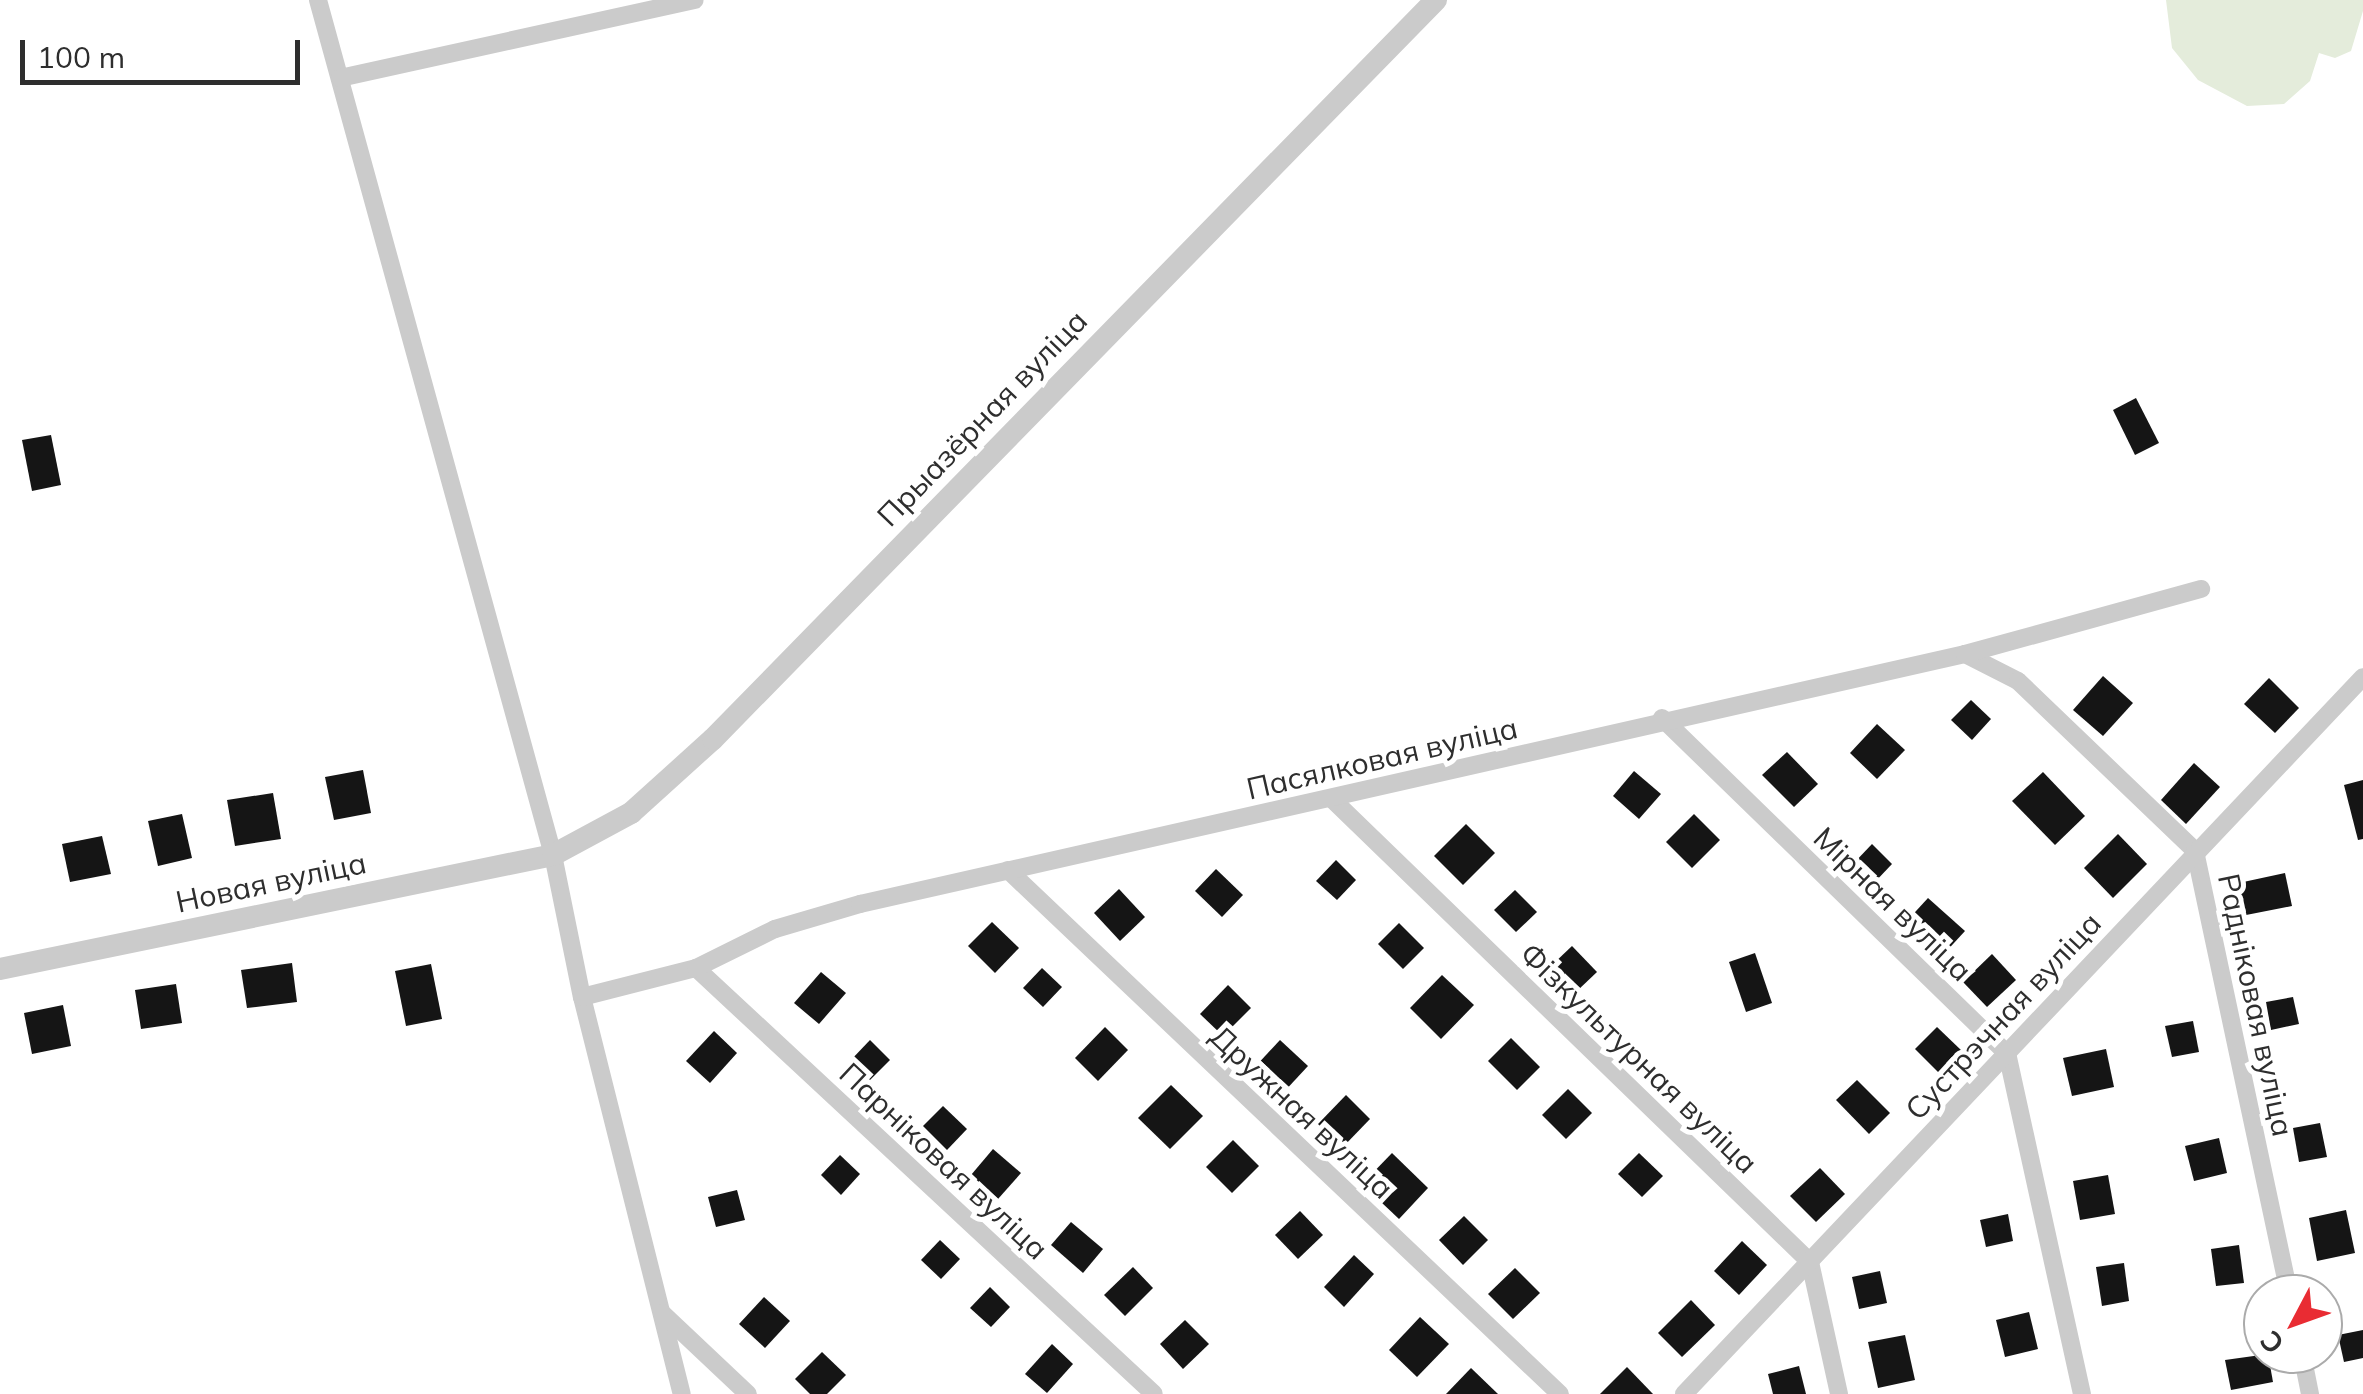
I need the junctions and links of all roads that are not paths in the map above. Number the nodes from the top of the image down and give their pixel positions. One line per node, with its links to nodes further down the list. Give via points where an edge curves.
1 (318, 0): 4 (street)
2 (696, 0): 4 (street)
3 (1436, 0): 11 (street, Прыазёрная вуліца, via 712,739 631,813)
4 (340, 78): 11 (street)
5 (2201, 588): 6 (street, Пасялковая вуліца)
6 (1965, 654): 8 (street, Пасялковая вуліца); 10 (street, Радніковая вуліца, via 2018,681)
7 (2363, 677): 10 (street, Сустрэчная вуліца)
8 (1662, 718): 9 (street, Пасялковая вуліца); 16 (street, Мірная вуліца)
9 (1333, 800): 12 (street, Пасялковая вуліца); 17 (street, Фізкультурная вуліца)
10 (2195, 851): 16 (street, Сустрэчная вуліца); 18 (street, Радніковая вуліца)
11 (554, 854): 14 (street, Новая вуліца); 15 (street)
12 (1008, 870): 13 (street, Пасялковая вуліца, via 775,929); 23 (street, Дружная вуліца)
13 (696, 968): 15 (street, Пасялковая вуліца); 22 (street, Парніковая вуліца)
14 (0, 969)
15 (582, 996): 19 (street)
16 (2007, 1053): 17 (street, Сустрэчная вуліца); 26 (street)
17 (1810, 1262): 24 (street, Сустрэчная вуліца); 25 (street)
18 (2285, 1274)
19 (662, 1313): 20 (street); 21 (street)
20 (682, 1394)
21 (748, 1394)
22 (1154, 1394)
23 (1560, 1394)
24 (1684, 1394)
25 (1839, 1394)
26 (2082, 1394)

